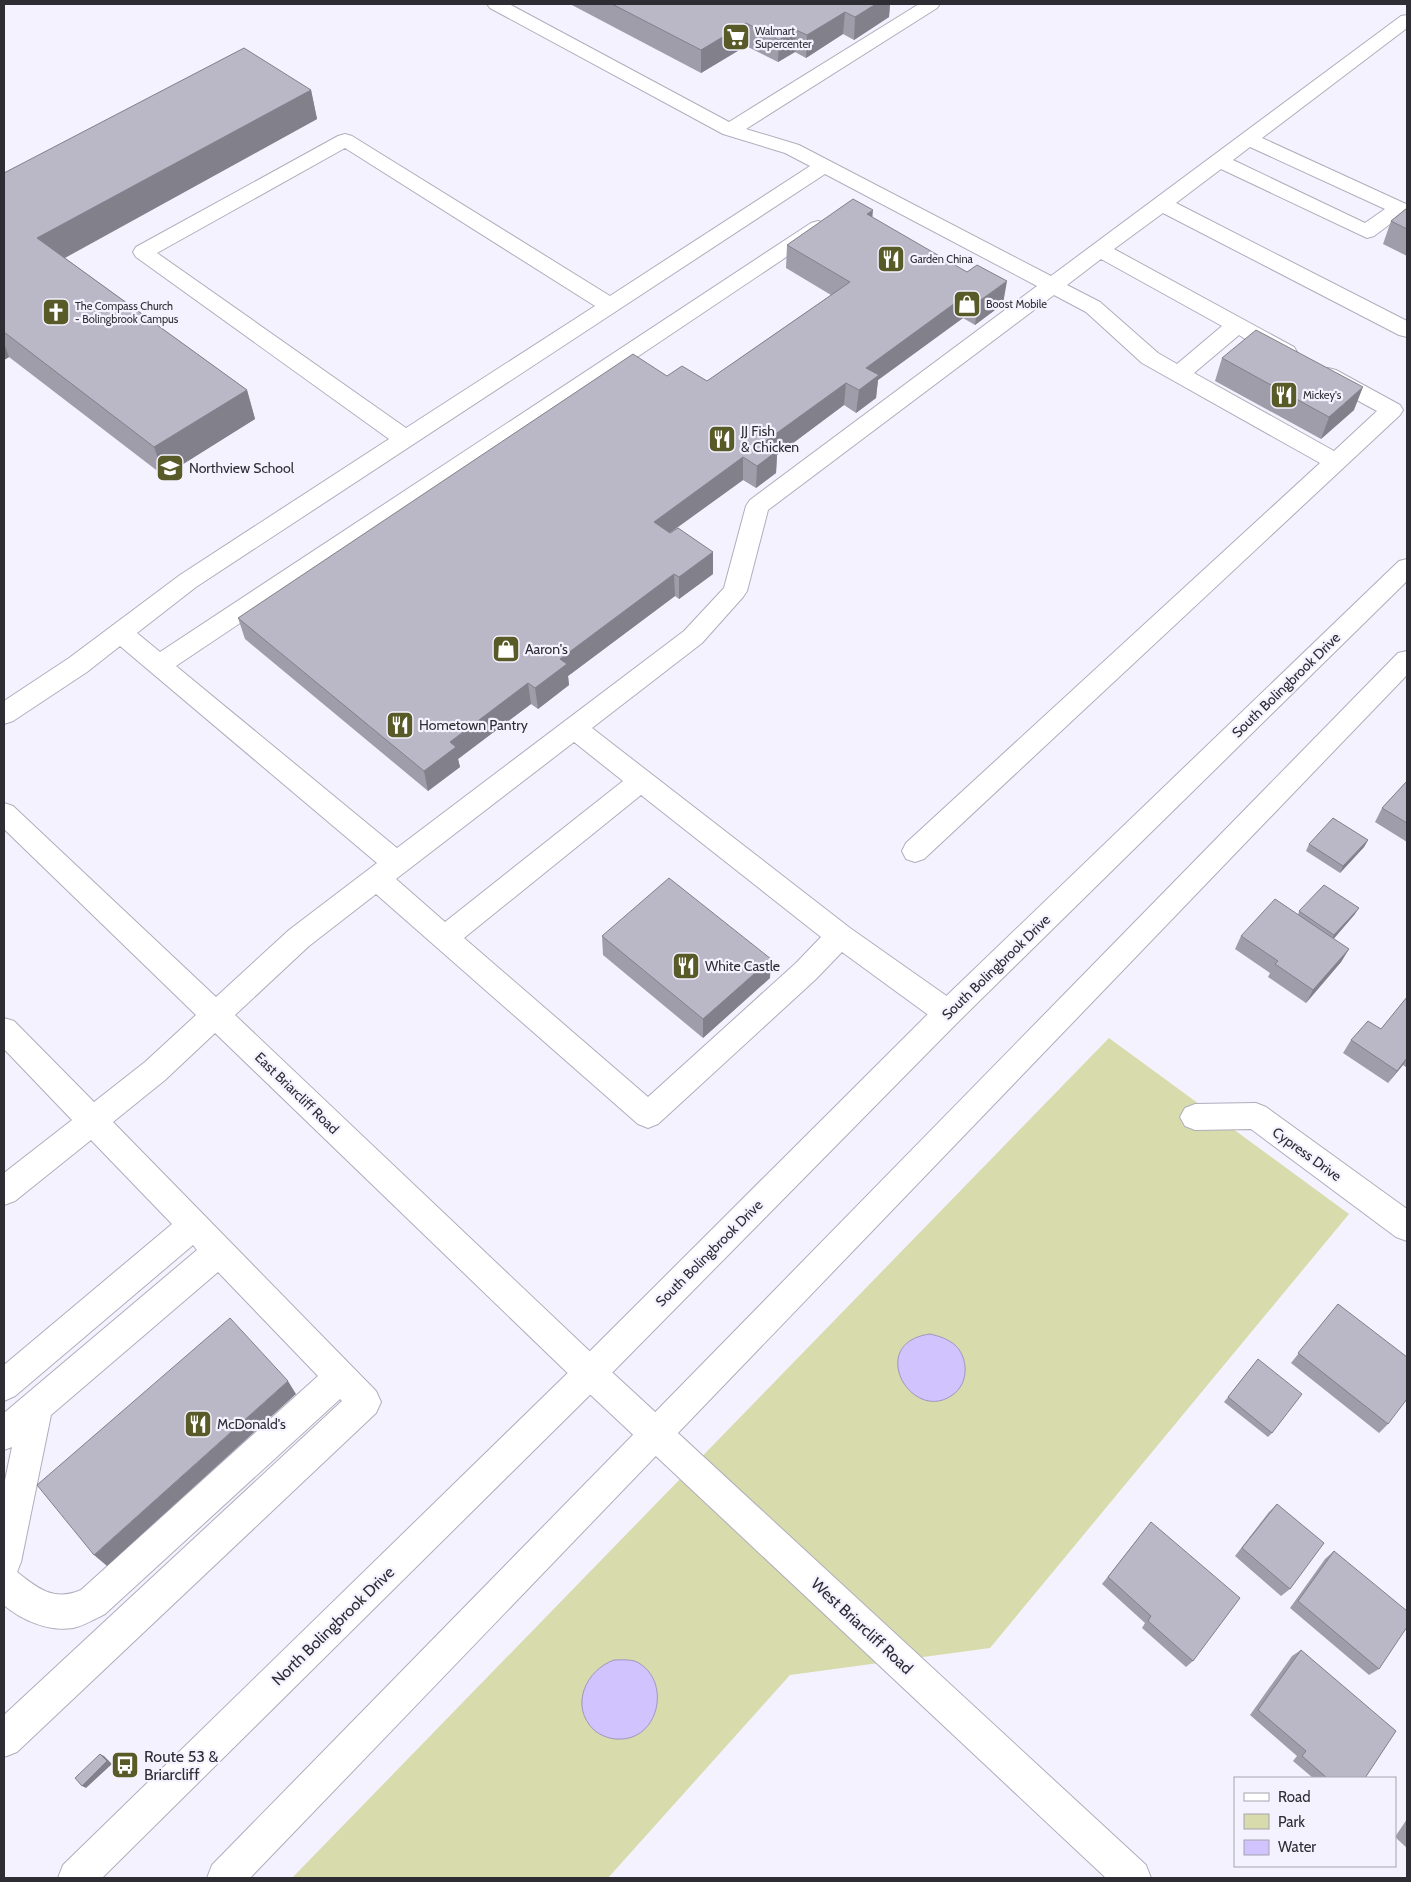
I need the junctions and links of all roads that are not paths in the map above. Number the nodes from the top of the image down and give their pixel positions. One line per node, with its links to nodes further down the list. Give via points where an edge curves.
1 (496, 4): 4 (main road)
2 (931, 4): 4 (main road)
3 (1407, 20): 5 (main road)
4 (730, 130): 7 (main road, via 792,149)
5 (1248, 139): 6 (main road); 6 (main road, via 1399,208 1368,232)
6 (1220, 160): 9 (main road)
7 (824, 166): 8 (main road); 12 (main road)
8 (855, 202): 11 (main road); 21 (main road)
9 (1162, 204): 10 (main road); 14 (main road)
10 (1100, 250): 11 (main road); 13 (main road)
11 (1051, 286): 15 (main road, via 1093,307 1150,358); 23 (main road, via 758,506 735,591 693,637)
12 (610, 306): 16 (main road); 16 (main road, via 346,140 143,252)
13 (1237, 325): 15 (main road); 17 (main road, via 1392,410)
14 (1407, 330)
15 (1179, 374): 17 (main road)
16 (405, 440): 19 (main road, via 188,581)
17 (1336, 462): 26 (main road)
18 (1407, 567): 30 (main road, South Bolingbrook Drive)
19 (120, 633): 21 (main road); 22 (main road)
20 (1407, 660): 44 (main road)
21 (159, 664): 27 (main road)
22 (4, 714)
23 (574, 728): 24 (main road); 27 (main road)
24 (642, 780): 28 (main road); 29 (main road)
25 (4, 814): 31 (main road, East Briarcliff Road)
26 (915, 851)
27 (386, 871): 29 (main road); 31 (main road, via 298,938)
28 (840, 936): 29 (main road, via 648,1115); 30 (main road)
29 (445, 938)
30 (948, 1013): 39 (main road, South Bolingbrook Drive)
31 (215, 1016): 34 (main road, via 156,1071); 39 (main road, East Briarcliff Road)
32 (4, 1030): 34 (main road)
33 (1195, 1117): 37 (main road, Cypress Drive, via 1256,1116)
34 (92, 1121): 35 (main road); 36 (main road)
35 (4, 1191)
36 (193, 1226): 38 (main road); 41 (main road)
37 (1407, 1227)
38 (218, 1251): 40 (main road); 42 (main road)
39 (590, 1373): 44 (main road, West Briarcliff Road); 48 (main road, North Bolingbrook Drive)
40 (341, 1377): 46 (main road, via 93,1602 73,1611 50,1610 28,1604); 47 (main road, via 365,1402)
41 (4, 1385)
42 (37, 1405): 43 (main road); 45 (main road)
43 (4, 1434)
44 (656, 1435): 49 (main road); 50 (main road, West Briarcliff Road)
45 (4, 1562)
46 (4, 1583)
47 (4, 1739)
48 (76, 1878)
49 (225, 1878)
50 (1133, 1878)

